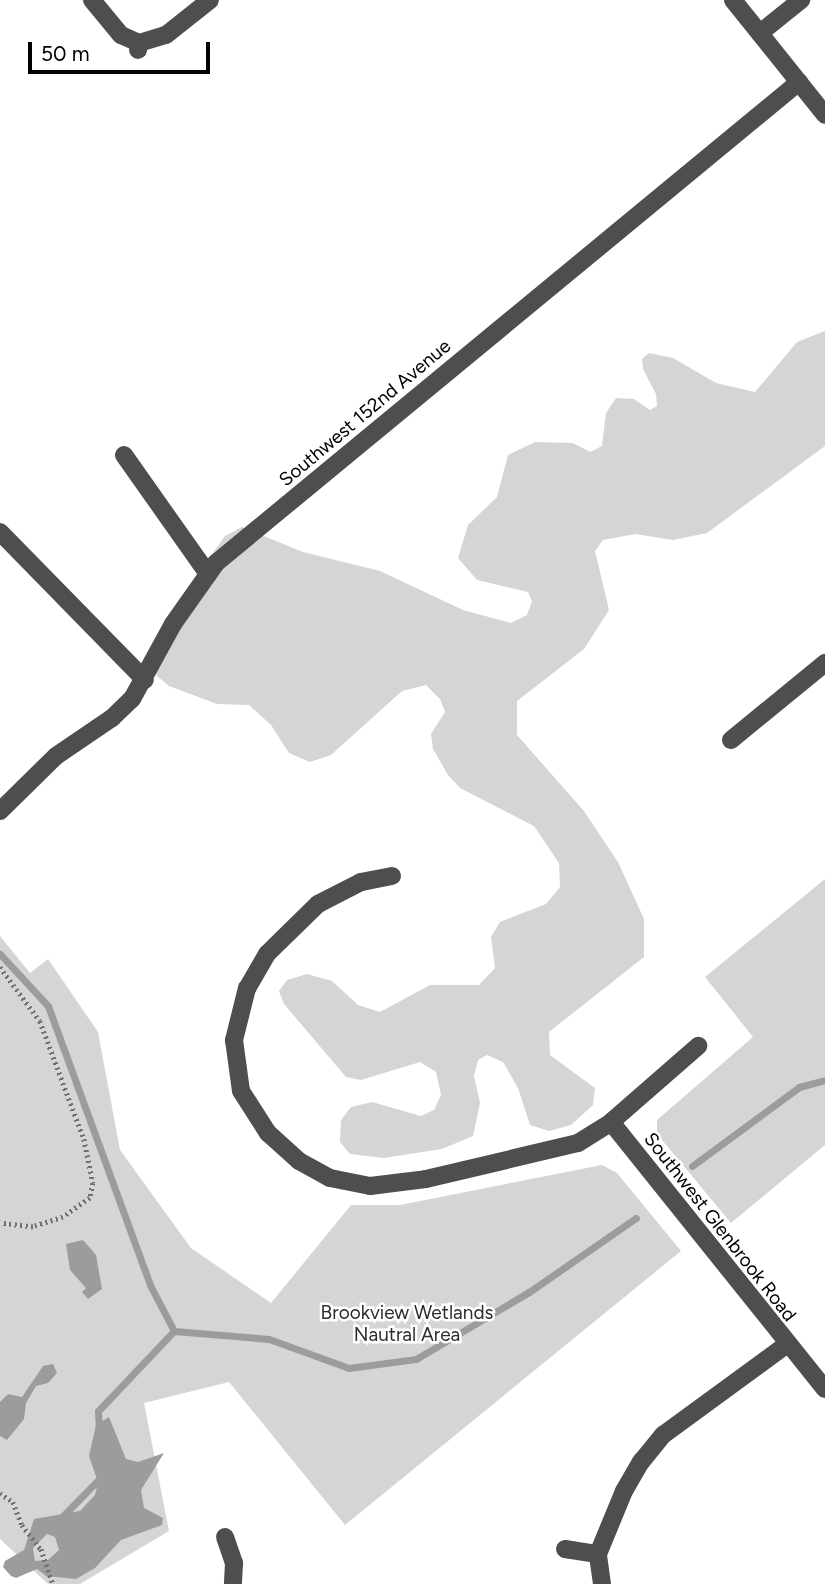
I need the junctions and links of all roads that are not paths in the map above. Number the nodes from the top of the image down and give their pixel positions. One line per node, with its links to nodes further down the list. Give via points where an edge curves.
1 (92, 0): 2 (street, via 121,35 138,46 166,35)
2 (210, 0)
3 (733, 0): 5 (street)
4 (801, 0): 5 (street)
5 (760, 33): 6 (street)
6 (799, 82): 7 (street); 10 (street, Southwest 152nd Avenue)
7 (825, 115)
8 (124, 455): 10 (street)
9 (0, 532): 12 (street)
10 (208, 574): 12 (street, Southwest 152nd Avenue, via 173,624)
11 (825, 663): 13 (street)
12 (145, 680): 14 (street, Southwest 152nd Avenue, via 112,718 56,756)
13 (731, 740)
14 (0, 811)
15 (392, 876): 17 (street, via 361,883 318,904 267,954 247,988 234,1040 240,1091 268,1133 299,1161 330,1178 370,1186 426,1179 578,1143)
16 (698, 1046): 17 (street)
17 (611, 1122): 18 (street, Southwest Glenbrook Road)
18 (786, 1345): 19 (street, Southwest Glenbrook Road); 22 (street, via 663,1435 624,1490)
19 (825, 1389)
20 (225, 1537): 23 (street, via 234,1563)
21 (565, 1549): 22 (street)
22 (598, 1555): 24 (street)
23 (233, 1584)
24 (603, 1584)

